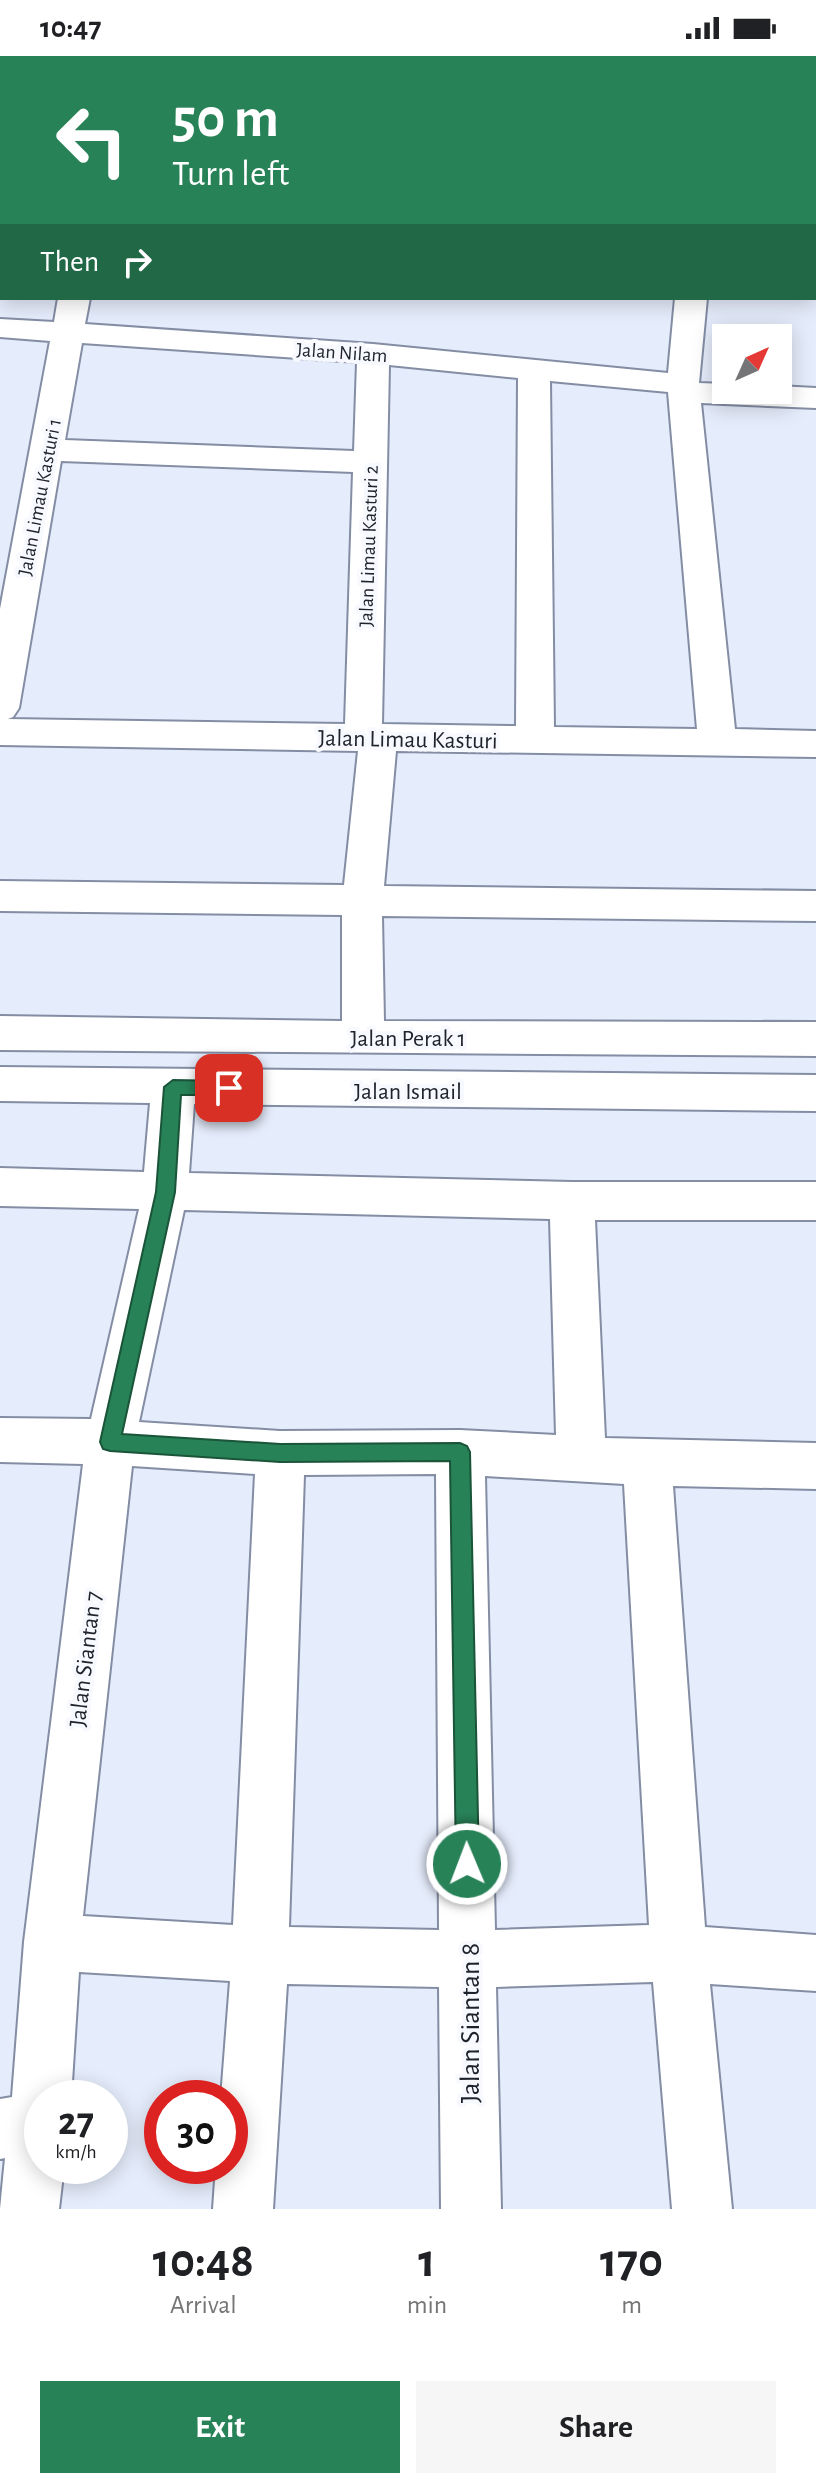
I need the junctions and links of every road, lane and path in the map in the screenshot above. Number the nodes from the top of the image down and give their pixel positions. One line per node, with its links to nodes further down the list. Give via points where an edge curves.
1 (74, 300): 4 (street, Jalan Limau Kasturi 1)
2 (691, 300): 7 (street)
3 (0, 328): 4 (street, Jalan Nilam)
4 (69, 332): 5 (street, Jalan Nilam); 9 (street, Jalan Limau Kasturi 1)
5 (373, 354): 6 (street, Jalan Nilam); 10 (street, Jalan Limau Kasturi 2)
6 (534, 370): 7 (street, Jalan Nilam); 14 (street)
7 (683, 388): 8 (street, Jalan Nilam); 15 (street)
8 (816, 398)
9 (48, 450): 10 (street); 11 (street, Jalan Limau Kasturi 1)
10 (370, 462): 13 (street, Jalan Limau Kasturi 2)
11 (0, 708)
12 (0, 732): 13 (street, Jalan Limau Kasturi)
13 (370, 739): 14 (street, Jalan Limau Kasturi); 18 (street, Jalan Limau Kasturi 2)
14 (535, 740): 15 (street, Jalan Limau Kasturi)
15 (717, 742): 16 (street, Jalan Limau Kasturi)
16 (816, 744)
17 (0, 896): 18 (street)
18 (362, 903): 19 (street); 21 (street, Jalan Limau Kasturi 2)
19 (816, 906)
20 (0, 1033): 21 (street, Jalan Perak 1)
21 (363, 1038): 22 (street, Jalan Perak 1)
22 (816, 1039)
23 (0, 1084): 25 (street, Jalan Ismail)
24 (816, 1093): 25 (street, Jalan Ismail)
25 (172, 1101): 26 (street, Jalan Ismail); 27 (street, Jalan Ismail); 29 (street, Jalan Siantan 7)
26 (0, 1112)
27 (816, 1120)
28 (0, 1187): 29 (street)
29 (165, 1192): 30 (street); 33 (street, Jalan Siantan 7)
30 (572, 1201): 31 (street); 36 (street)
31 (816, 1201)
32 (0, 1440): 33 (street)
33 (110, 1442): 35 (street); 39 (street, Jalan Siantan 7)
34 (460, 1452): 35 (street); 36 (street); 42 (street, Jalan Siantan 8)
35 (280, 1453): 41 (street)
36 (581, 1457): 37 (street)
37 (647, 1463): 38 (street); 40 (street)
38 (816, 1466)
39 (52, 1942): 41 (street); 44 (street, Jalan Siantan 7)
40 (679, 1953): 42 (street); 43 (street); 48 (street)
41 (260, 1955): 42 (street); 46 (street)
42 (469, 1959): 47 (street, Jalan Siantan 8)
43 (816, 1963)
44 (20, 2125): 45 (street, Jalan Siantan 7)
45 (29, 2209)
46 (243, 2209)
47 (471, 2209)
48 (702, 2209)

